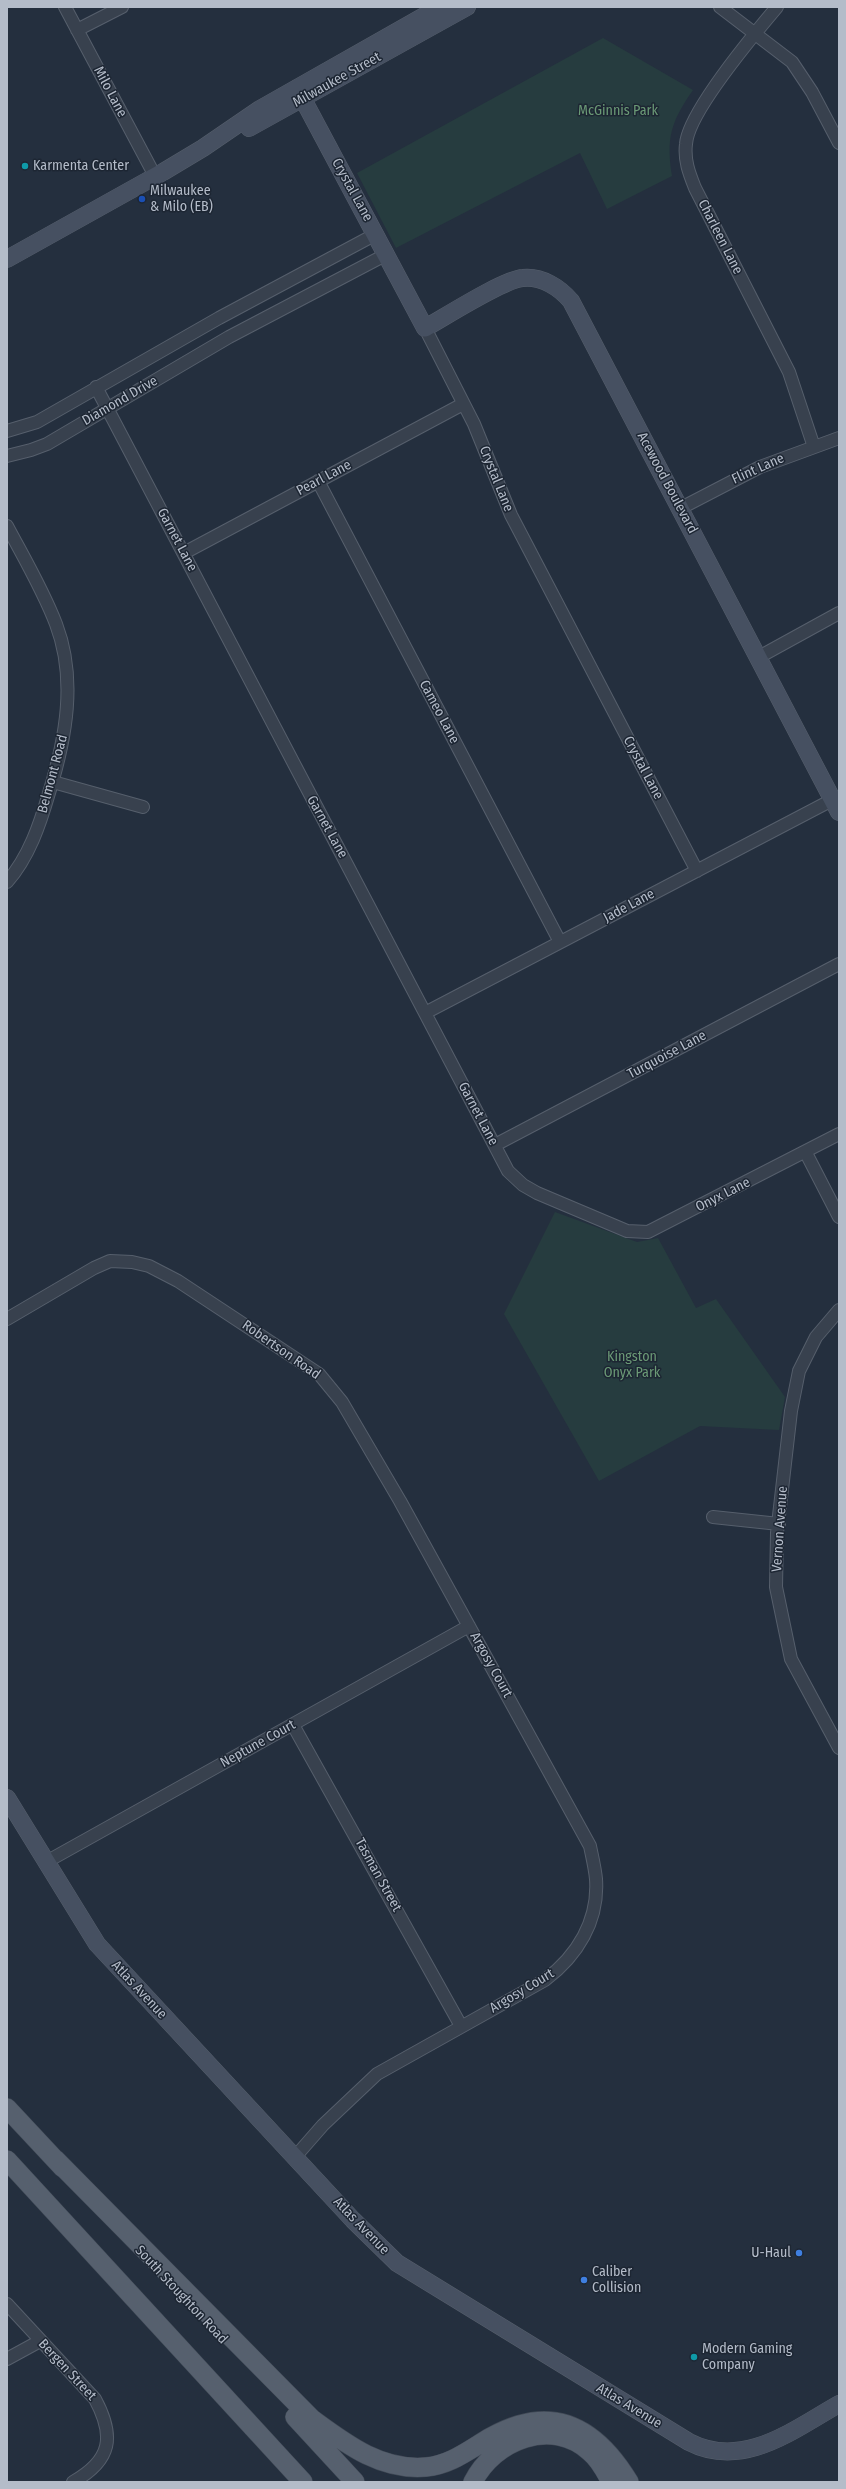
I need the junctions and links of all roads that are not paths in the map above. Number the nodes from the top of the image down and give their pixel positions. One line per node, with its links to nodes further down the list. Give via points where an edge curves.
1 (65, 7): 7 (street, Milo Lane)
2 (122, 7): 7 (street)
3 (440, 7): 9 (street, Milwaukee Street)
4 (467, 7): 9 (street, Milwaukee Street)
5 (720, 7): 8 (street)
6 (777, 7): 8 (street, Charleen Lane)
7 (77, 30): 11 (street, Milo Lane)
8 (755, 35): 10 (street, via 792,62 812,92); 23 (street, Charleen Lane, via 701,109 688,133 685,155 687,170 789,372)
9 (300, 94): 11 (street, Milwaukee Street, via 260,109 203,148); 12 (street, Crystal Lane)
10 (839, 143)
11 (155, 176): 14 (street, Milwaukee Street)
12 (376, 234): 13 (street, Crystal Lane); 15 (street, Diamond Drive)
13 (387, 254): 16 (street, Crystal Lane); 17 (street, Diamond Drive)
14 (7, 259)
15 (219, 318): 17 (street); 18 (street, Diamond Drive)
16 (425, 328): 19 (street, Crystal Lane); 26 (street, Acewood Boulevard, via 494,290 524,278 543,280 562,291 571,301)
17 (229, 337): 20 (street, Diamond Drive)
18 (96, 387): 20 (street, Garnet Lane); 21 (street, Diamond Drive, via 37,422)
19 (463, 404): 25 (street, Pearl Lane); 34 (street, Crystal Lane, via 474,424 511,515)
20 (108, 408): 24 (street, Diamond Drive, via 47,444); 28 (street, Garnet Lane)
21 (7, 431)
22 (839, 438): 23 (street, Flint Lane)
23 (814, 447): 26 (street, Flint Lane, via 760,467)
24 (7, 456)
25 (318, 481): 28 (street, Pearl Lane); 36 (street, Cameo Lane)
26 (681, 508): 30 (street, Acewood Boulevard)
27 (7, 526): 31 (street, Belmont Road, via 44,597 63,649 68,704 63,742)
28 (184, 552): 38 (street, Garnet Lane)
29 (839, 613): 30 (street)
30 (759, 657): 32 (street, Acewood Boulevard)
31 (52, 782): 33 (street); 35 (street, Belmont Road, via 30,848)
32 (836, 806): 34 (street, Jade Lane)
33 (143, 807)
34 (697, 871): 36 (street, Jade Lane)
35 (7, 882)
36 (560, 942): 38 (street, Jade Lane)
37 (839, 964): 40 (street, Turquoise Lane)
38 (425, 1013): 40 (street, Garnet Lane)
39 (839, 1134): 41 (street, Onyx Lane)
40 (495, 1145): 43 (street, Garnet Lane, via 508,1171 522,1185)
41 (806, 1152): 42 (street); 43 (street, Onyx Lane, via 648,1232 627,1231)
42 (839, 1217)
43 (603, 1221)
44 (839, 1310): 47 (street, Vernon Avenue, via 816,1336 799,1371 791,1411)
45 (7, 1319): 48 (street, Robertson Road, via 99,1265 132,1262 149,1266 178,1282 309,1366 325,1380 342,1402)
46 (713, 1517): 47 (street)
47 (779, 1524): 50 (street, Vernon Avenue, via 776,1587 787,1646 796,1670)
48 (469, 1626): 49 (street, Neptune Court); 53 (street, Argosy Court, via 590,1846 596,1879 595,1903 589,1923 582,1940 562,1967 545,1980)
49 (293, 1725): 52 (street, Neptune Court); 53 (street, Tasman Street)
50 (839, 1748)
51 (7, 1798): 52 (street, Atlas Avenue)
52 (46, 1862): 55 (street, Atlas Avenue, via 97,1944)
53 (461, 2026): 55 (street, Argosy Court, via 377,2074 323,2125)
54 (7, 2108): 56 (main road, South Stoughton Road)
55 (295, 2157): 62 (street, Atlas Avenue, via 397,2263 696,2446 731,2453 764,2446)
56 (55, 2159): 66 (main road, South Stoughton Road); 69 (main road, via 312,2419 353,2449 384,2463 412,2467 432,2466 454,2460 492,2436 519,2424 543,2420 573,2427 599,2442)
57 (7, 2160): 60 (main road)
58 (7, 2304): 59 (street, Bergen Street)
59 (40, 2341): 61 (street); 63 (street, Bergen Street, via 95,2399 108,2428 107,2444 98,2465)
60 (182, 2349): 64 (main road); 65 (main road)
61 (7, 2359)
62 (839, 2404)
63 (73, 2482)
64 (286, 2482)
65 (303, 2482)
66 (355, 2482)
67 (473, 2482): 68 (main road, via 483,2466 506,2445 538,2435 560,2436 583,2446 599,2462)
68 (611, 2482)
69 (629, 2482)

